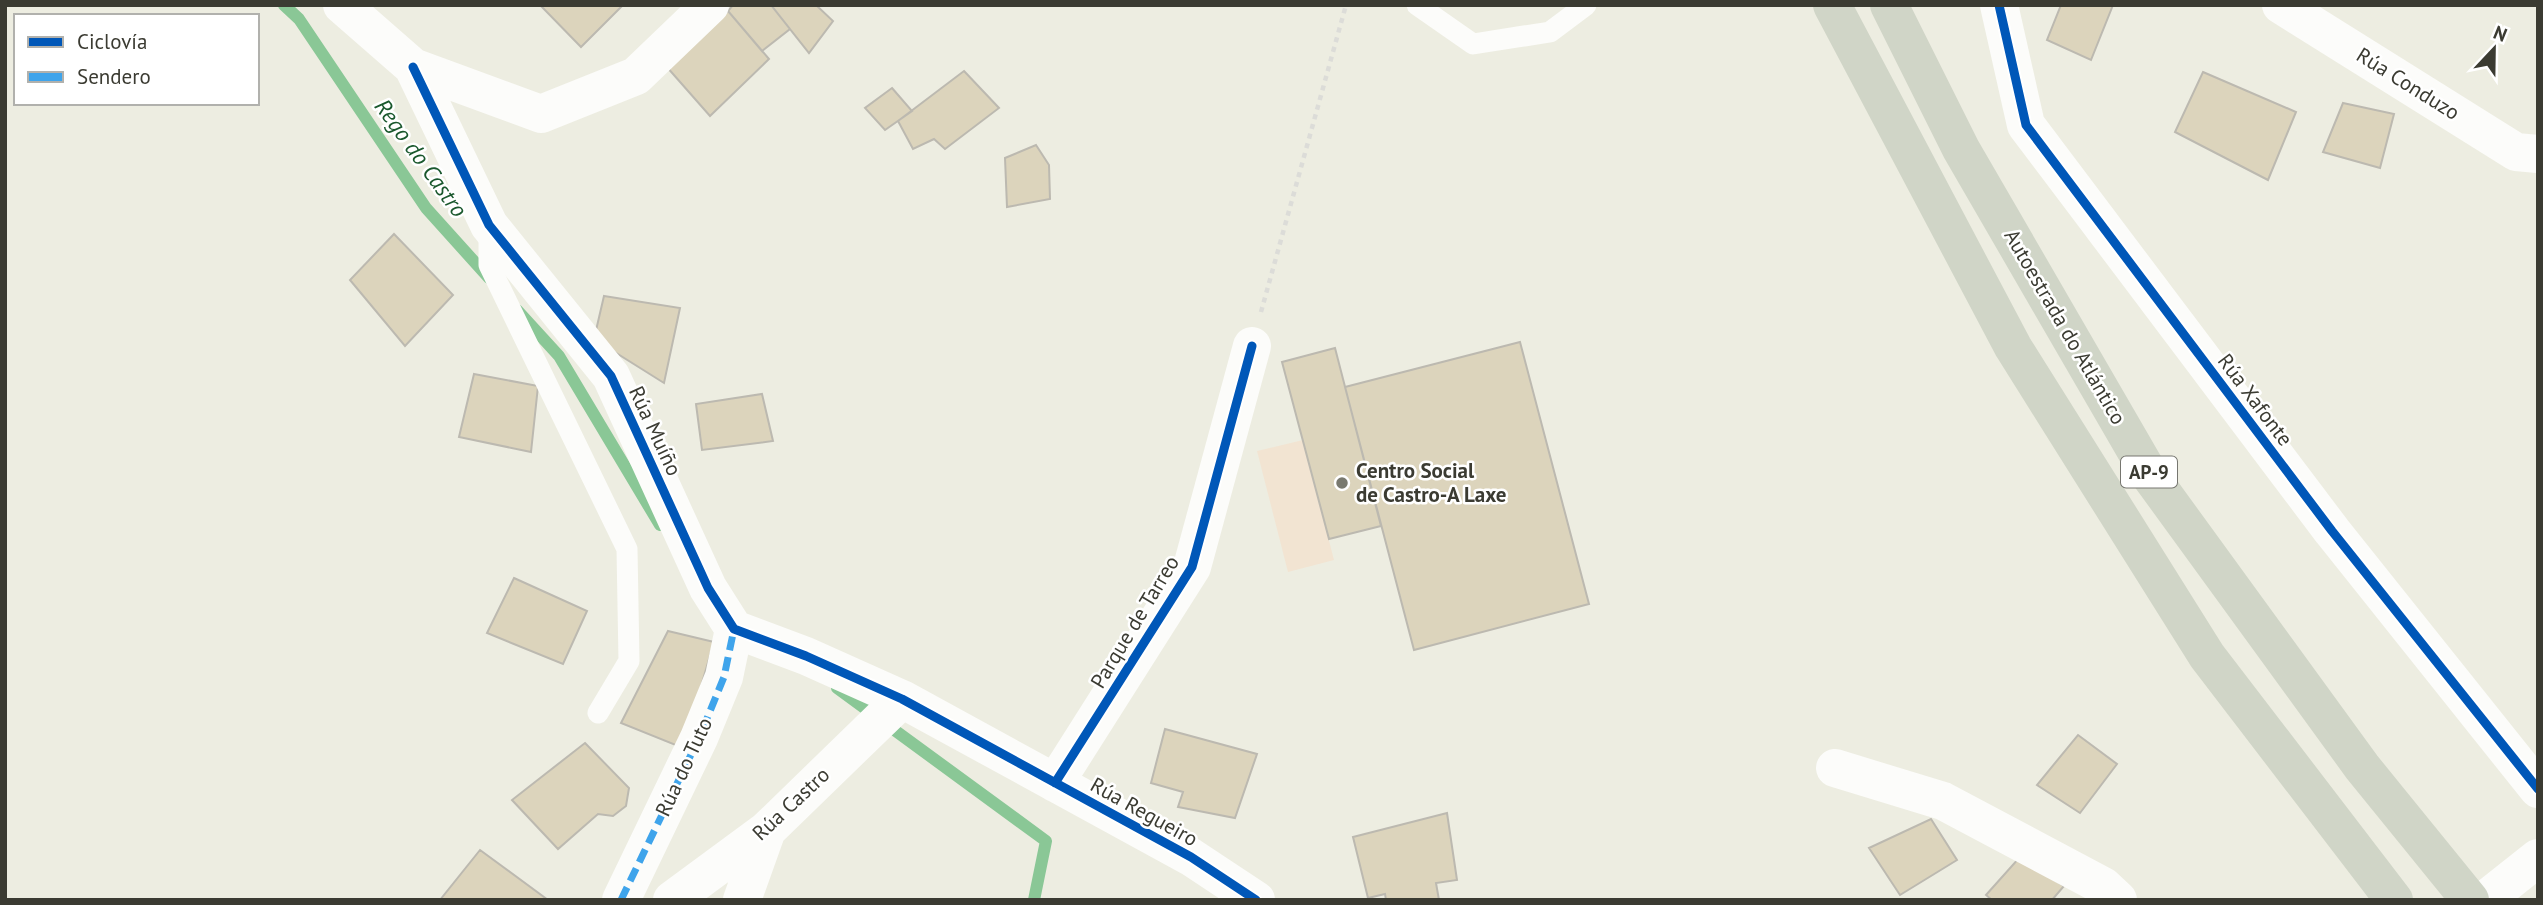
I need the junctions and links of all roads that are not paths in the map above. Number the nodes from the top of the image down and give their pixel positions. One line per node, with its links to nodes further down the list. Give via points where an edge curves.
1 (342, 5): 9 (street)
2 (710, 5): 9 (street, via 636,76 541,114)
3 (1417, 5): 4 (lane, via 1473,44 1550,32)
4 (1587, 5)
5 (1832, 5): 26 (highway, AP-9, via 2027,370 2207,656)
6 (1889, 5): 27 (highway, Autoestrada do Atlántico / AP-9, via 1961,149 2151,477 2362,767)
7 (1999, 5): 18 (street, Rúa Xafonte, via 2026,125 2332,531)
8 (2281, 5): 10 (street, Rúa Conduzo, via 2516,152)
9 (413, 66): 11 (street, Rúa Muíño)
10 (2538, 154)
11 (489, 225): 13 (street, Rúa Muíño, via 611,376 708,588); 15 (lane, Rúa Muíño, via 488,265 627,549 629,661)
12 (1252, 346): 17 (street, Parque de Tarreo, via 1192,567)
13 (734, 629): 14 (street); 21 (street, Rúa do Tuto, via 724,677 699,738)
14 (902, 699): 17 (street, Rúa Regueiro); 19 (street, Rúa Castro)
15 (598, 713)
16 (1835, 768): 25 (street, via 1943,801 2104,886)
17 (1055, 783): 24 (street, Rúa Regueiro, via 1191,857)
18 (2538, 789)
19 (767, 831): 22 (street, Rúa Castro); 23 (street)
20 (2538, 858): 28 (street)
21 (621, 900)
22 (672, 900)
23 (742, 900)
24 (1256, 900)
25 (2118, 900)
26 (2394, 900)
27 (2470, 900)
28 (2485, 900)

